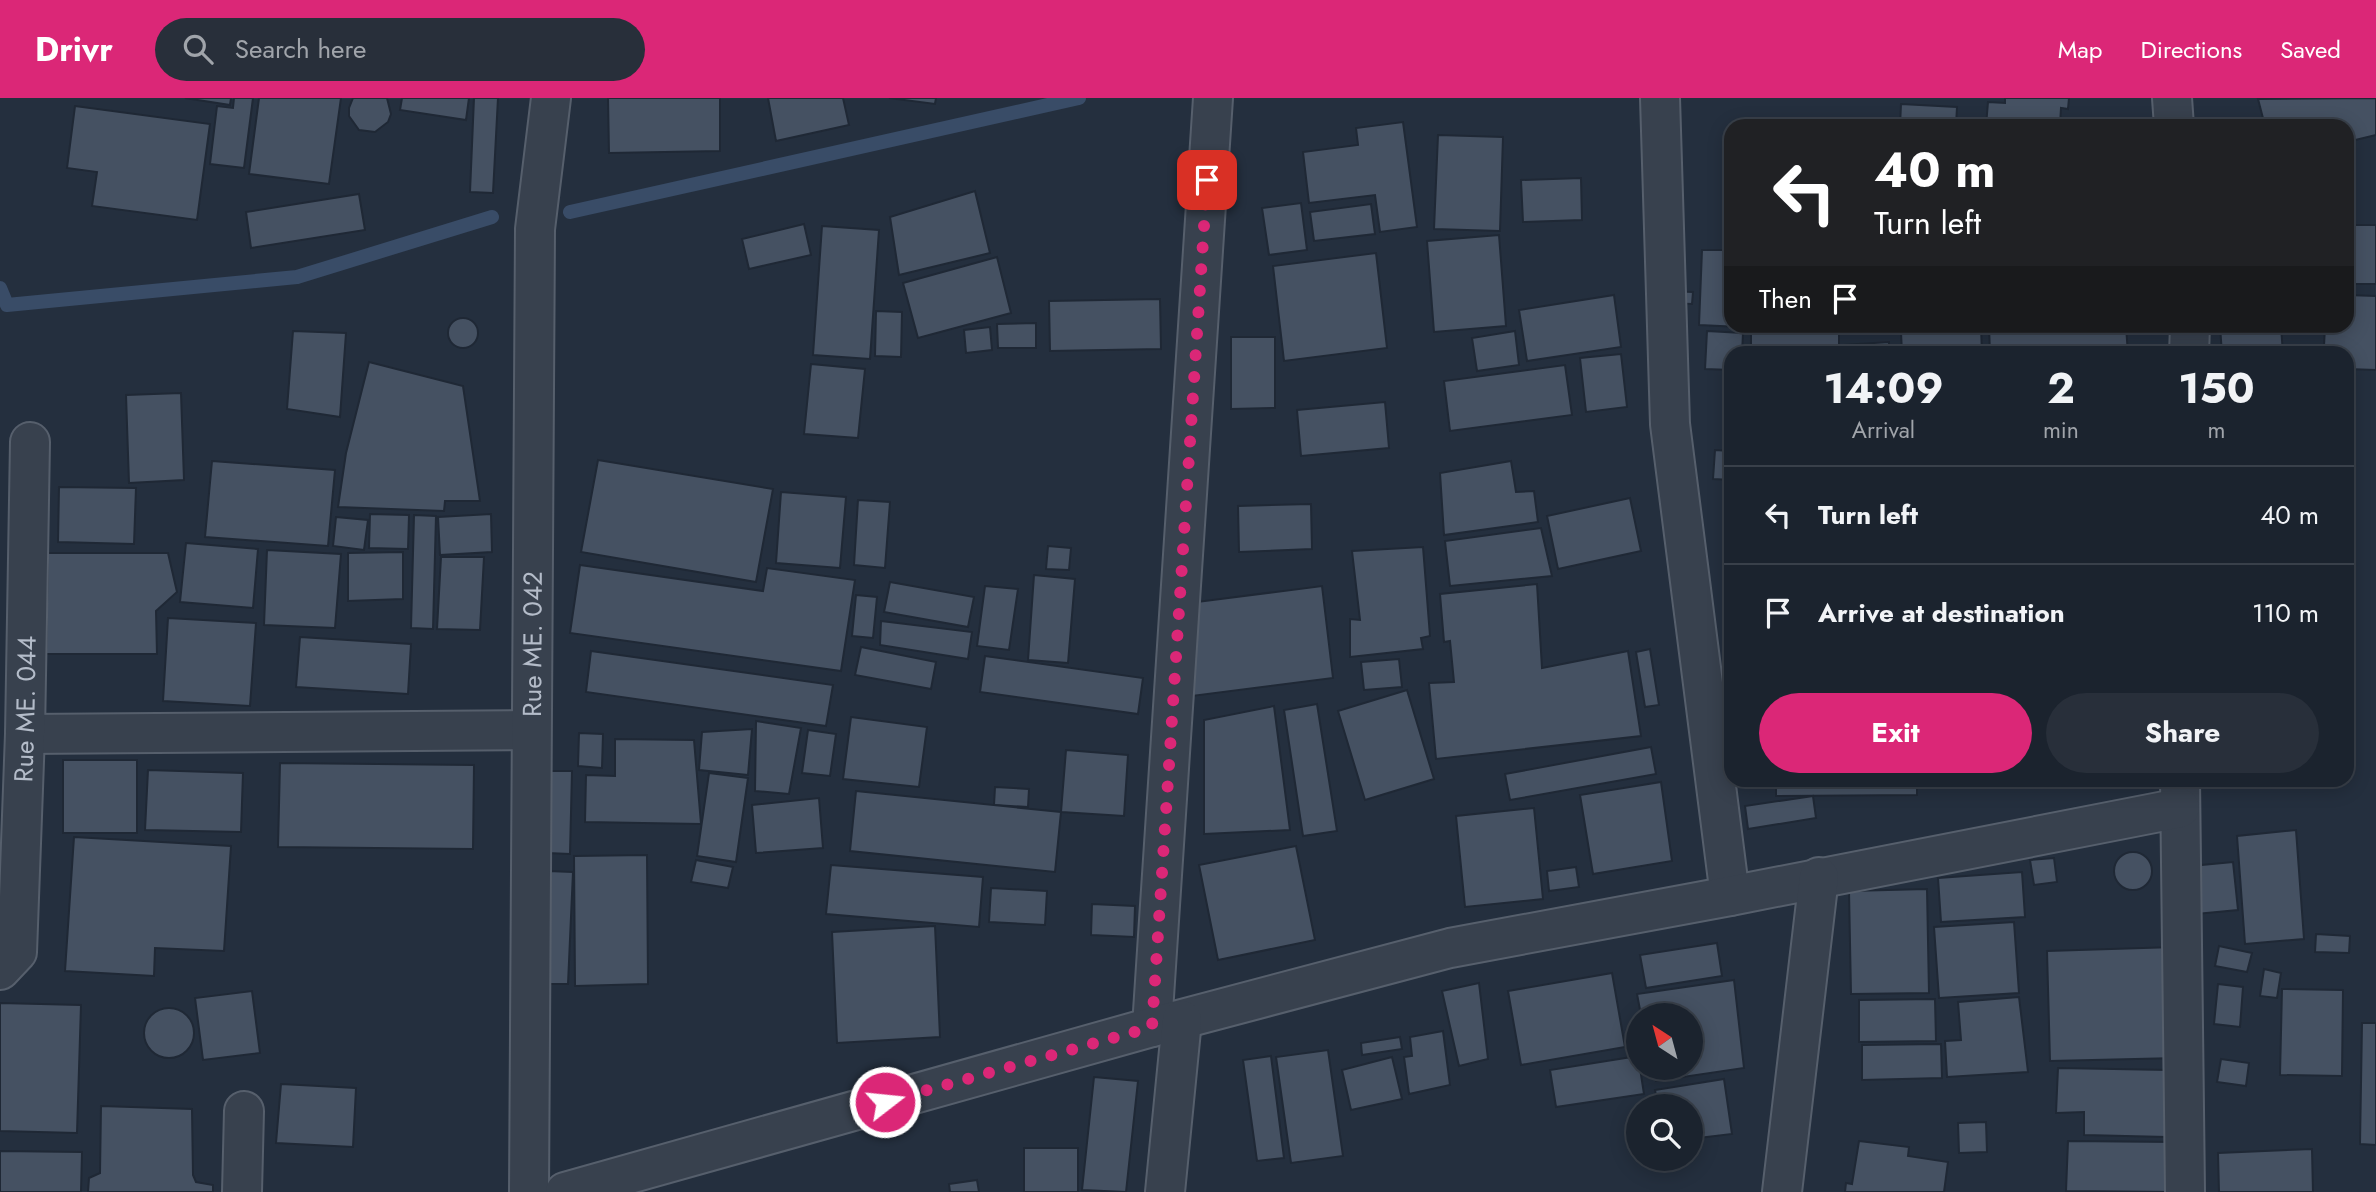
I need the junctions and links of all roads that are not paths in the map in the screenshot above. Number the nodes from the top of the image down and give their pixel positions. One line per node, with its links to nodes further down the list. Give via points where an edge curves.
1 (551, 98): 7 (street, Rue ME. 042, via 535,229)
2 (1213, 98): 13 (street)
3 (1660, 98): 11 (street, via 1670,424)
4 (2172, 98): 5 (street)
5 (2174, 119)
6 (30, 442): 8 (street, Rue ME. 044)
7 (531, 730): 8 (street); 16 (street, Rue ME. 042)
8 (25, 734): 12 (street, Rue ME. 044, via 17,952)
9 (2180, 794): 10 (street); 20 (street)
10 (1819, 877): 11 (street); 19 (street)
11 (1730, 896): 13 (street, via 1450,948)
12 (0, 970)
13 (1167, 1023): 17 (street); 18 (street)
14 (244, 1111): 15 (street)
15 (242, 1192)
16 (529, 1192)
17 (565, 1192)
18 (1165, 1192)
19 (1782, 1192)
20 (2185, 1192)

